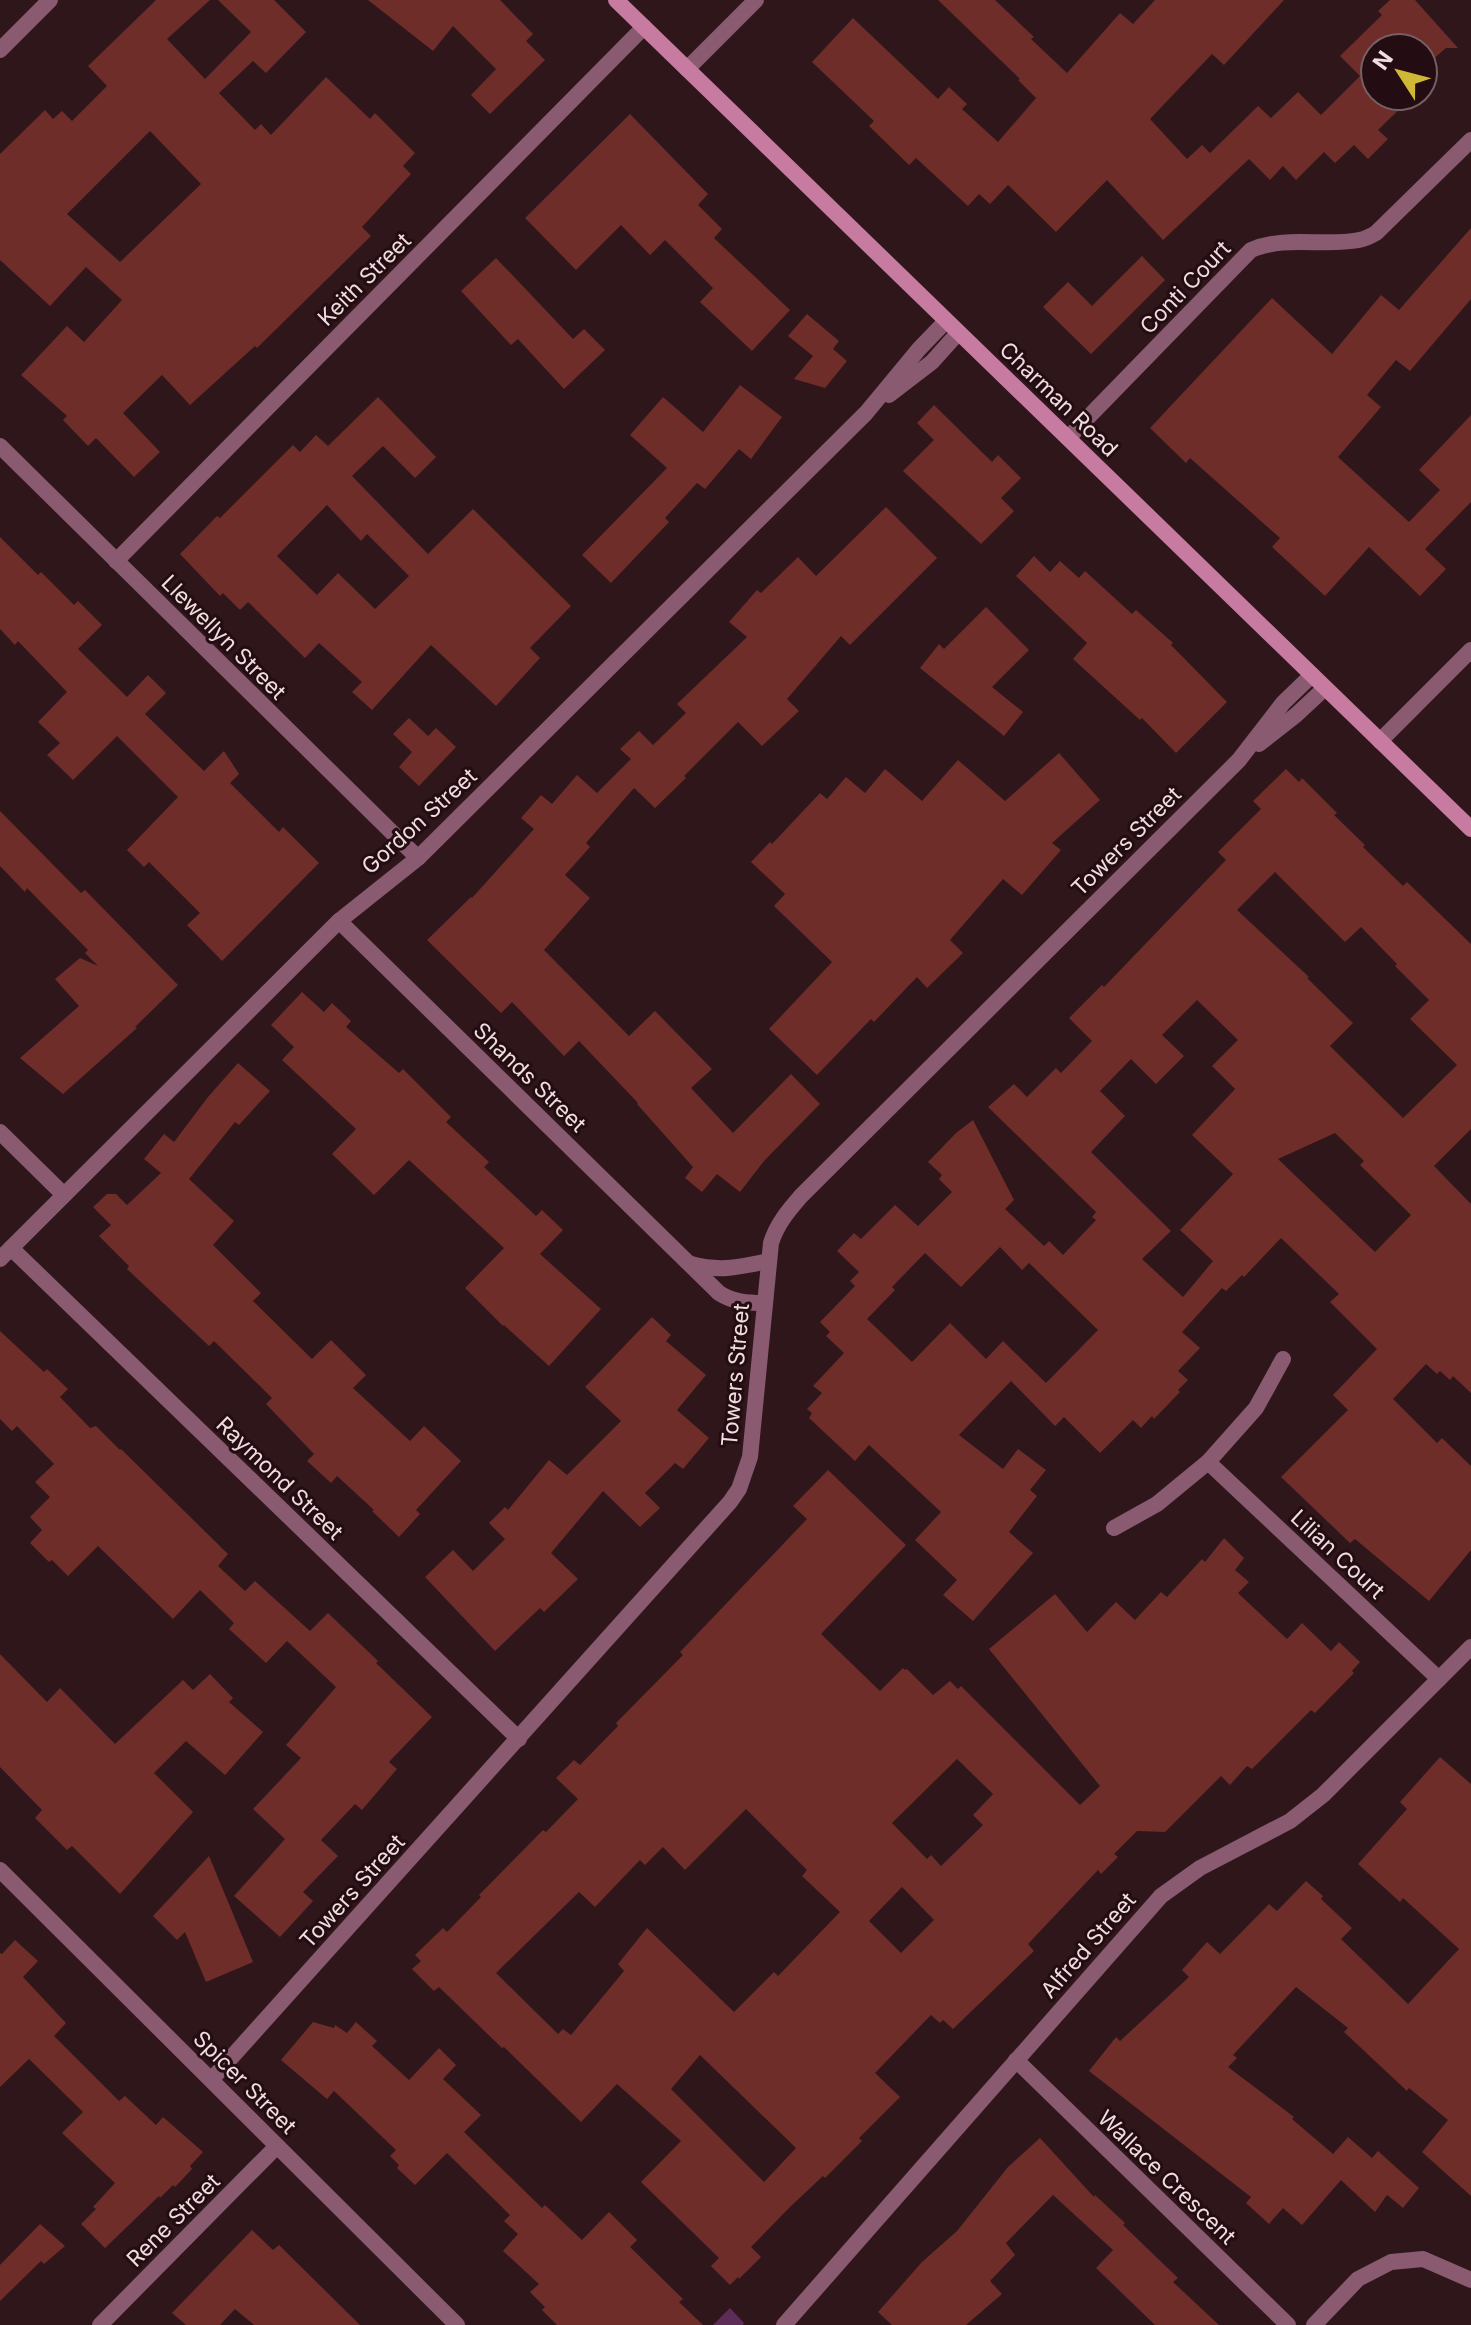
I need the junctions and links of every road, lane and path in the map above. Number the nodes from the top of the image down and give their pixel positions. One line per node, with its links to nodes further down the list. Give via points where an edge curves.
1 (50, 0): 5 (street)
2 (616, 0): 4 (main road, Charman Road)
3 (756, 0): 6 (street)
4 (644, 27): 6 (main road, Charman Road); 13 (street, Keith Street)
5 (0, 50)
6 (687, 69): 8 (main road, Charman Road)
7 (1471, 140): 11 (street, Conti Court, via 1376,233 1359,240 1280,242 1251,250)
8 (946, 321): 9 (main road, Charman Road); 10 (street, Gordon Street)
9 (958, 333): 10 (street, Gordon Street, via 932,362); 11 (main road, Charman Road)
10 (866, 413): 20 (street, Gordon Street)
11 (1068, 438): 15 (main road, Charman Road)
12 (0, 446): 13 (street, Llewellyn Street)
13 (116, 561): 20 (street, Llewellyn Street)
14 (1471, 650): 17 (street)
15 (1312, 675): 16 (main road, Charman Road); 18 (street, Towers Street)
16 (1325, 688): 17 (main road, Charman Road); 18 (street, Towers Street)
17 (1380, 741): 19 (main road, Charman Road)
18 (1239, 760): 25 (street, Towers Street, via 801,1196 776,1230)
19 (1471, 829)
20 (418, 858): 21 (street, Gordon Street)
21 (339, 921): 23 (street, Gordon Street); 26 (street, Shands Street)
22 (0, 1132): 23 (street)
23 (64, 1195): 24 (street, Gordon Street)
24 (6, 1253): 33 (street, Raymond Street)
25 (769, 1261): 26 (street, via 711,1270); 27 (street, Towers Street)
26 (690, 1264): 27 (street, Shands Street, via 727,1298)
27 (764, 1303): 33 (street, Towers Street, via 750,1457 739,1489)
28 (1283, 1359): 29 (street, via 1256,1408)
29 (1208, 1462): 30 (street, via 1157,1504); 32 (street, Lilian Court)
30 (1114, 1528)
31 (1471, 1647): 32 (street, Alfred Street)
32 (1439, 1679): 35 (street, Alfred Street, via 1290,1821 1200,1868 1161,1896)
33 (519, 1739): 36 (street, Towers Street)
34 (0, 1870): 36 (street, Spicer Street)
35 (1016, 2060): 41 (street, Alfred Street); 42 (street, Wallace Crescent)
36 (212, 2079): 37 (street, Spicer Street)
37 (277, 2146): 39 (street, Rene Street); 40 (street, Spicer Street)
38 (1471, 2280): 43 (street, via 1423,2259 1391,2262 1358,2279)
39 (100, 2325)
40 (457, 2325)
41 (784, 2325)
42 (1288, 2325)
43 (1314, 2325)

